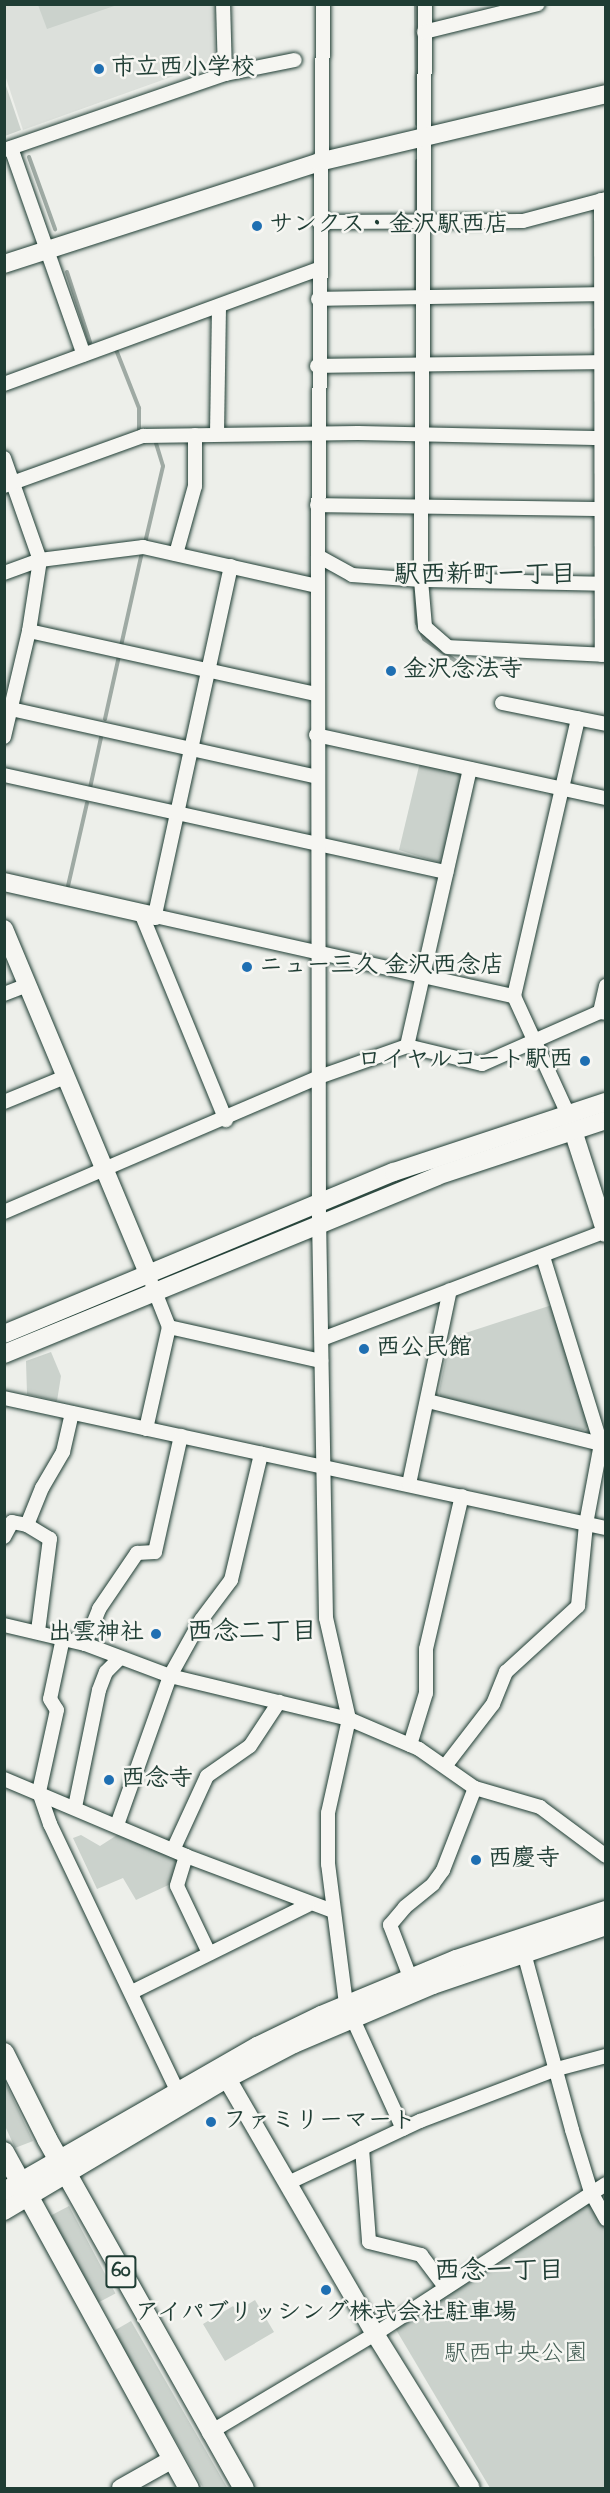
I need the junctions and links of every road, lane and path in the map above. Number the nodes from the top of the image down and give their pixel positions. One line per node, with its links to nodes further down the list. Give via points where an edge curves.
1 (223, 4): 7 (street)
2 (323, 4): 11 (street)
3 (424, 4): 5 (street)
4 (538, 4): 5 (street)
5 (424, 32): 9 (street)
6 (295, 60): 7 (street)
7 (225, 74): 10 (street)
8 (606, 94): 9 (street)
9 (424, 137): 11 (street); 14 (street)
10 (8, 149): 15 (street)
11 (319, 162): 13 (street); 15 (street)
12 (603, 200): 14 (street, via 523,221); 18 (street)
13 (319, 222): 14 (street); 17 (street)
14 (420, 223): 20 (street)
15 (46, 248): 16 (street); 22 (street)
16 (4, 264)
17 (318, 269): 19 (street); 21 (street)
18 (601, 294): 20 (street); 23 (street)
19 (318, 299): 20 (street); 24 (street)
20 (419, 299): 25 (street)
21 (219, 307): 22 (street); 27 (street)
22 (84, 355): 26 (street)
23 (602, 363): 25 (street); 31 (street)
24 (317, 366): 25 (street); 28 (street)
25 (419, 367): 30 (street)
26 (4, 384)
27 (217, 434): 28 (street); 29 (street)
28 (316, 434): 30 (street); 34 (street)
29 (195, 435): 33 (street, via 143,436); 37 (street, via 195,486)
30 (418, 435): 31 (street); 35 (street)
31 (604, 438): 36 (street)
32 (4, 458): 33 (street)
33 (9, 484): 39 (street)
34 (317, 505): 35 (street); 38 (street)
35 (418, 508): 36 (street); 42 (street)
36 (604, 509): 43 (street)
37 (176, 554): 39 (street, via 143,547); 40 (street)
38 (318, 556): 42 (street, via 352,575); 44 (street)
39 (40, 560): 41 (street); 45 (street)
40 (231, 566): 44 (street); 47 (street)
41 (4, 573)
42 (416, 580): 43 (street); 46 (street, via 425,627 448,647)
43 (604, 584): 46 (street)
44 (318, 586): 48 (street)
45 (29, 631): 47 (street); 50 (street)
46 (604, 655)
47 (208, 671): 48 (street); 55 (street)
48 (316, 694): 53 (street)
49 (502, 703): 51 (street)
50 (11, 709): 54 (street); 55 (street)
51 (578, 718): 52 (street); 59 (street)
52 (606, 724)
53 (316, 735): 56 (street); 58 (street)
54 (4, 737)
55 (191, 749): 58 (street); 61 (street)
56 (471, 769): 59 (street); 63 (street)
57 (4, 775): 61 (street)
58 (317, 777): 62 (street)
59 (560, 788): 60 (street); 72 (street)
60 (606, 798)
61 (177, 813): 62 (street); 65 (street)
62 (318, 844): 63 (street); 67 (street)
63 (447, 872): 68 (street)
64 (4, 882): 65 (street)
65 (148, 915): 67 (street); 80 (street)
66 (4, 929): 69 (street)
67 (318, 951): 68 (street); 77 (street)
68 (423, 973): 72 (street); 75 (street)
69 (27, 985): 71 (street); 76 (street)
70 (606, 986): 73 (street)
71 (4, 994)
72 (514, 996): 74 (street)
73 (603, 1013): 74 (street)
74 (535, 1041): 75 (street, via 482,1064); 82 (street)
75 (407, 1046): 77 (street)
76 (65, 1077): 78 (street); 83 (street)
77 (319, 1077): 80 (street); 84 (street)
78 (4, 1102)
79 (606, 1102): 82 (street)
80 (226, 1120): 83 (street)
81 (606, 1120): 82 (street)
82 (570, 1121): 84 (street, via 460,1147); 86 (street); 87 (street)
83 (104, 1170): 85 (street); 89 (street)
84 (320, 1201): 86 (street); 89 (street)
85 (4, 1212)
86 (319, 1223): 91 (street); 94 (street)
87 (605, 1232): 88 (street)
88 (543, 1257): 90 (street); 102 (street)
89 (148, 1273): 91 (street); 93 (street)
90 (450, 1290): 94 (street); 98 (street)
91 (155, 1291): 92 (street); 95 (street)
92 (169, 1327): 96 (street); 100 (street)
93 (4, 1334)
94 (322, 1339): 96 (street)
95 (4, 1354)
96 (321, 1361): 104 (street)
97 (4, 1398): 99 (street)
98 (428, 1401): 102 (street); 105 (street)
99 (72, 1413): 100 (street); 108 (street, via 63,1452)
100 (146, 1429): 101 (street)
101 (181, 1436): 103 (street); 114 (street, via 155,1552 137,1553 99,1610)
102 (601, 1444): 107 (street)
103 (261, 1454): 104 (street); 116 (street, via 231,1580 201,1620)
104 (324, 1467): 105 (street); 118 (street, via 326,1618)
105 (409, 1484): 106 (street)
106 (462, 1496): 107 (street); 119 (street, via 426,1649 426,1693)
107 (586, 1524): 109 (street); 120 (street, via 578,1606 506,1672 493,1704)
108 (27, 1525): 110 (street, via 12,1522); 112 (street, via 50,1539)
109 (606, 1528)
110 (4, 1537)
111 (4, 1625): 112 (street)
112 (38, 1631): 113 (street)
113 (63, 1638): 114 (street); 123 (street, via 50,1700 57,1710)
114 (85, 1644): 115 (street)
115 (118, 1659): 116 (street); 124 (street, via 106,1672 99,1690)
116 (170, 1676): 117 (street); 125 (street)
117 (279, 1702): 118 (street); 126 (street, via 250,1746 207,1776)
118 (349, 1719): 119 (street); 131 (street, via 328,1813)
119 (410, 1745): 120 (street)
120 (446, 1765): 122 (street)
121 (4, 1779): 123 (street)
122 (475, 1788): 128 (street, via 540,1807); 136 (street, via 443,1870 390,1925)
123 (39, 1792): 124 (street); 137 (street, via 50,1824)
124 (75, 1807): 125 (street)
125 (117, 1825): 126 (street)
126 (172, 1850): 127 (street)
127 (186, 1856): 129 (street); 134 (street, via 177,1887)
128 (606, 1856)
129 (308, 1905): 131 (street); 134 (street)
130 (606, 1910): 132 (street)
131 (333, 1911): 138 (street)
132 (580, 1925): 133 (street); 135 (street); 136 (street)
133 (606, 1926)
134 (209, 1953): 137 (street)
135 (524, 1953): 138 (street); 141 (street)
136 (410, 1977): 138 (street)
137 (132, 1992): 143 (street)
138 (349, 2011): 142 (street); 144 (street)
139 (4, 2053): 147 (main road, 60)
140 (606, 2056): 141 (street)
141 (557, 2069): 144 (street); 151 (street)
142 (223, 2073): 143 (street); 147 (street); 148 (street)
143 (177, 2090): 147 (street)
144 (403, 2129): 145 (street)
145 (362, 2148): 148 (street); 154 (street, via 369,2242 421,2255)
146 (4, 2152): 150 (main road, 60)
147 (62, 2167): 150 (street); 156 (main road, 60)
148 (288, 2183): 155 (street)
149 (606, 2184): 151 (street)
150 (18, 2190): 152 (street); 157 (main road, 60)
151 (591, 2192): 153 (street); 154 (street)
152 (4, 2211)
153 (606, 2219)
154 (446, 2288): 155 (street)
155 (375, 2334): 156 (street); 161 (street)
156 (210, 2433): 160 (main road, 60)
157 (171, 2460): 158 (street); 159 (main road, 60)
158 (121, 2488)
159 (189, 2488)
160 (244, 2488)
161 (471, 2488)

